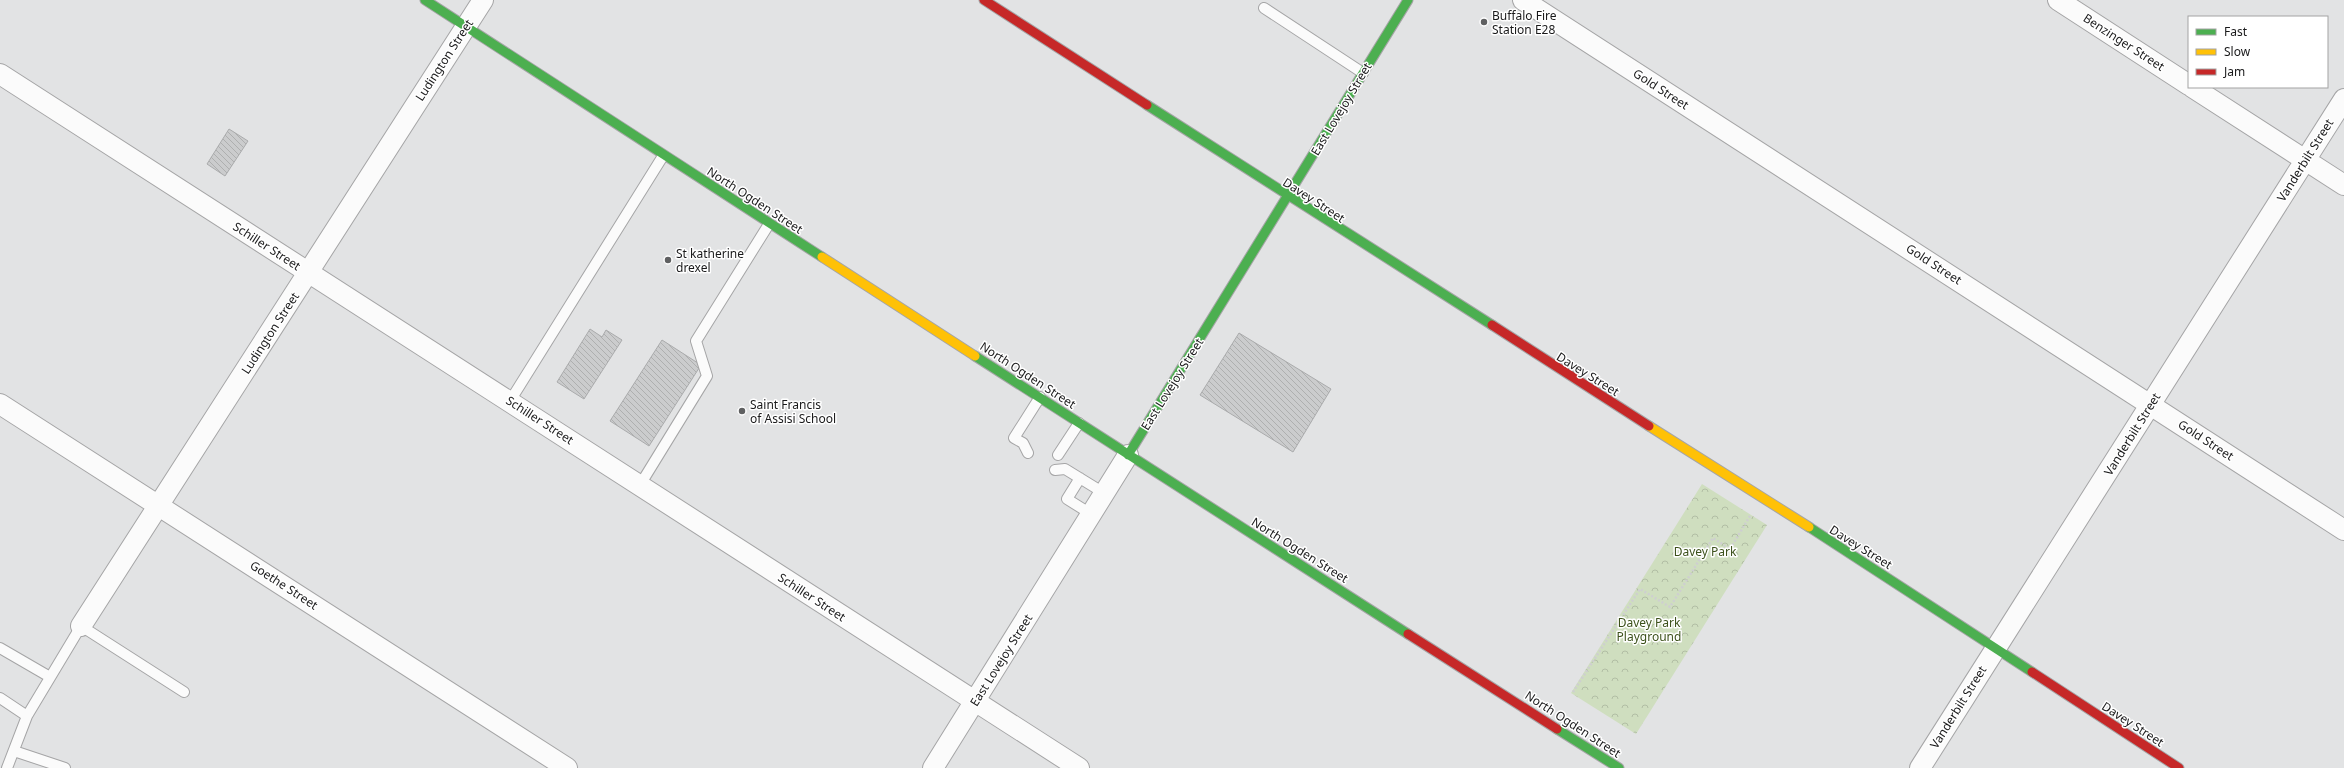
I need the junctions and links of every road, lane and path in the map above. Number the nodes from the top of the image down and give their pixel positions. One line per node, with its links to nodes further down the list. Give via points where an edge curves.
1 (425, 0): 8 (street, North Ogden Street)
2 (483, 0): 8 (street, Ludington Street)
3 (984, 0): 17 (street, Davey Street)
4 (1408, 0): 9 (street, East Lovejoy Street)
5 (1523, 0): 23 (street, Gold Street)
6 (2058, 0): 11 (street, Benzinger Street)
7 (1264, 8): 9 (lane)
8 (466, 27): 14 (street, North Ogden Street); 19 (street, Ludington Street)
9 (1363, 73): 17 (street, East Lovejoy Street)
10 (0, 74): 19 (street, Schiller Street)
11 (2188, 84)
12 (2194, 88): 15 (street)
13 (2344, 100): 15 (street, Vanderbilt Street)
14 (663, 156): 18 (street, North Ogden Street); 21 (lane)
15 (2305, 160): 16 (street); 23 (street, Vanderbilt Street)
16 (2344, 185)
17 (1288, 197): 28 (street, East Lovejoy Street); 37 (street, Davey Street)
18 (769, 224): 20 (street, North Ogden Street); 30 (lane, via 696,341 707,376)
19 (309, 273): 21 (street, Schiller Street); 32 (street, Ludington Street)
20 (1040, 397): 24 (street, North Ogden Street); 25 (lane, via 1014,438)
21 (510, 401): 30 (street, Schiller Street)
22 (0, 404): 32 (street, Goethe Street)
23 (2151, 404): 35 (street, Gold Street); 37 (street, Vanderbilt Street)
24 (1079, 423): 28 (street, North Ogden Street); 29 (lane, via 1060,464)
25 (1023, 443): 26 (lane); 27 (lane)
26 (1034, 444)
27 (1028, 453)
28 (1128, 455): 31 (street, East Lovejoy Street); 51 (street, North Ogden Street)
29 (1080, 478): 31 (lane); 33 (lane, via 1067,499)
30 (640, 485): 43 (street, Schiller Street)
31 (1104, 493): 33 (street, East Lovejoy Street)
32 (158, 505): 36 (street, Ludington Street); 48 (street, Goethe Street)
33 (1091, 514): 43 (street, East Lovejoy Street)
34 (1750, 516): 41 (path, via 1730,549 1713,538 1670,607 1640,590)
35 (2344, 530)
36 (81, 626): 39 (lane); 40 (lane)
37 (1996, 647): 52 (street, Vanderbilt Street); 53 (street, Davey Street)
38 (0, 648): 39 (lane)
39 (50, 677): 44 (lane)
40 (184, 692)
41 (1574, 692)
42 (0, 698): 44 (lane)
43 (974, 702): 49 (street, East Lovejoy Street); 50 (street, Schiller Street)
44 (27, 716): 45 (lane)
45 (14, 751): 46 (lane); 47 (lane)
46 (7, 768)
47 (65, 768)
48 (567, 768)
49 (934, 768)
50 (1079, 768)
51 (1619, 768)
52 (1920, 768)
53 (2179, 768)

